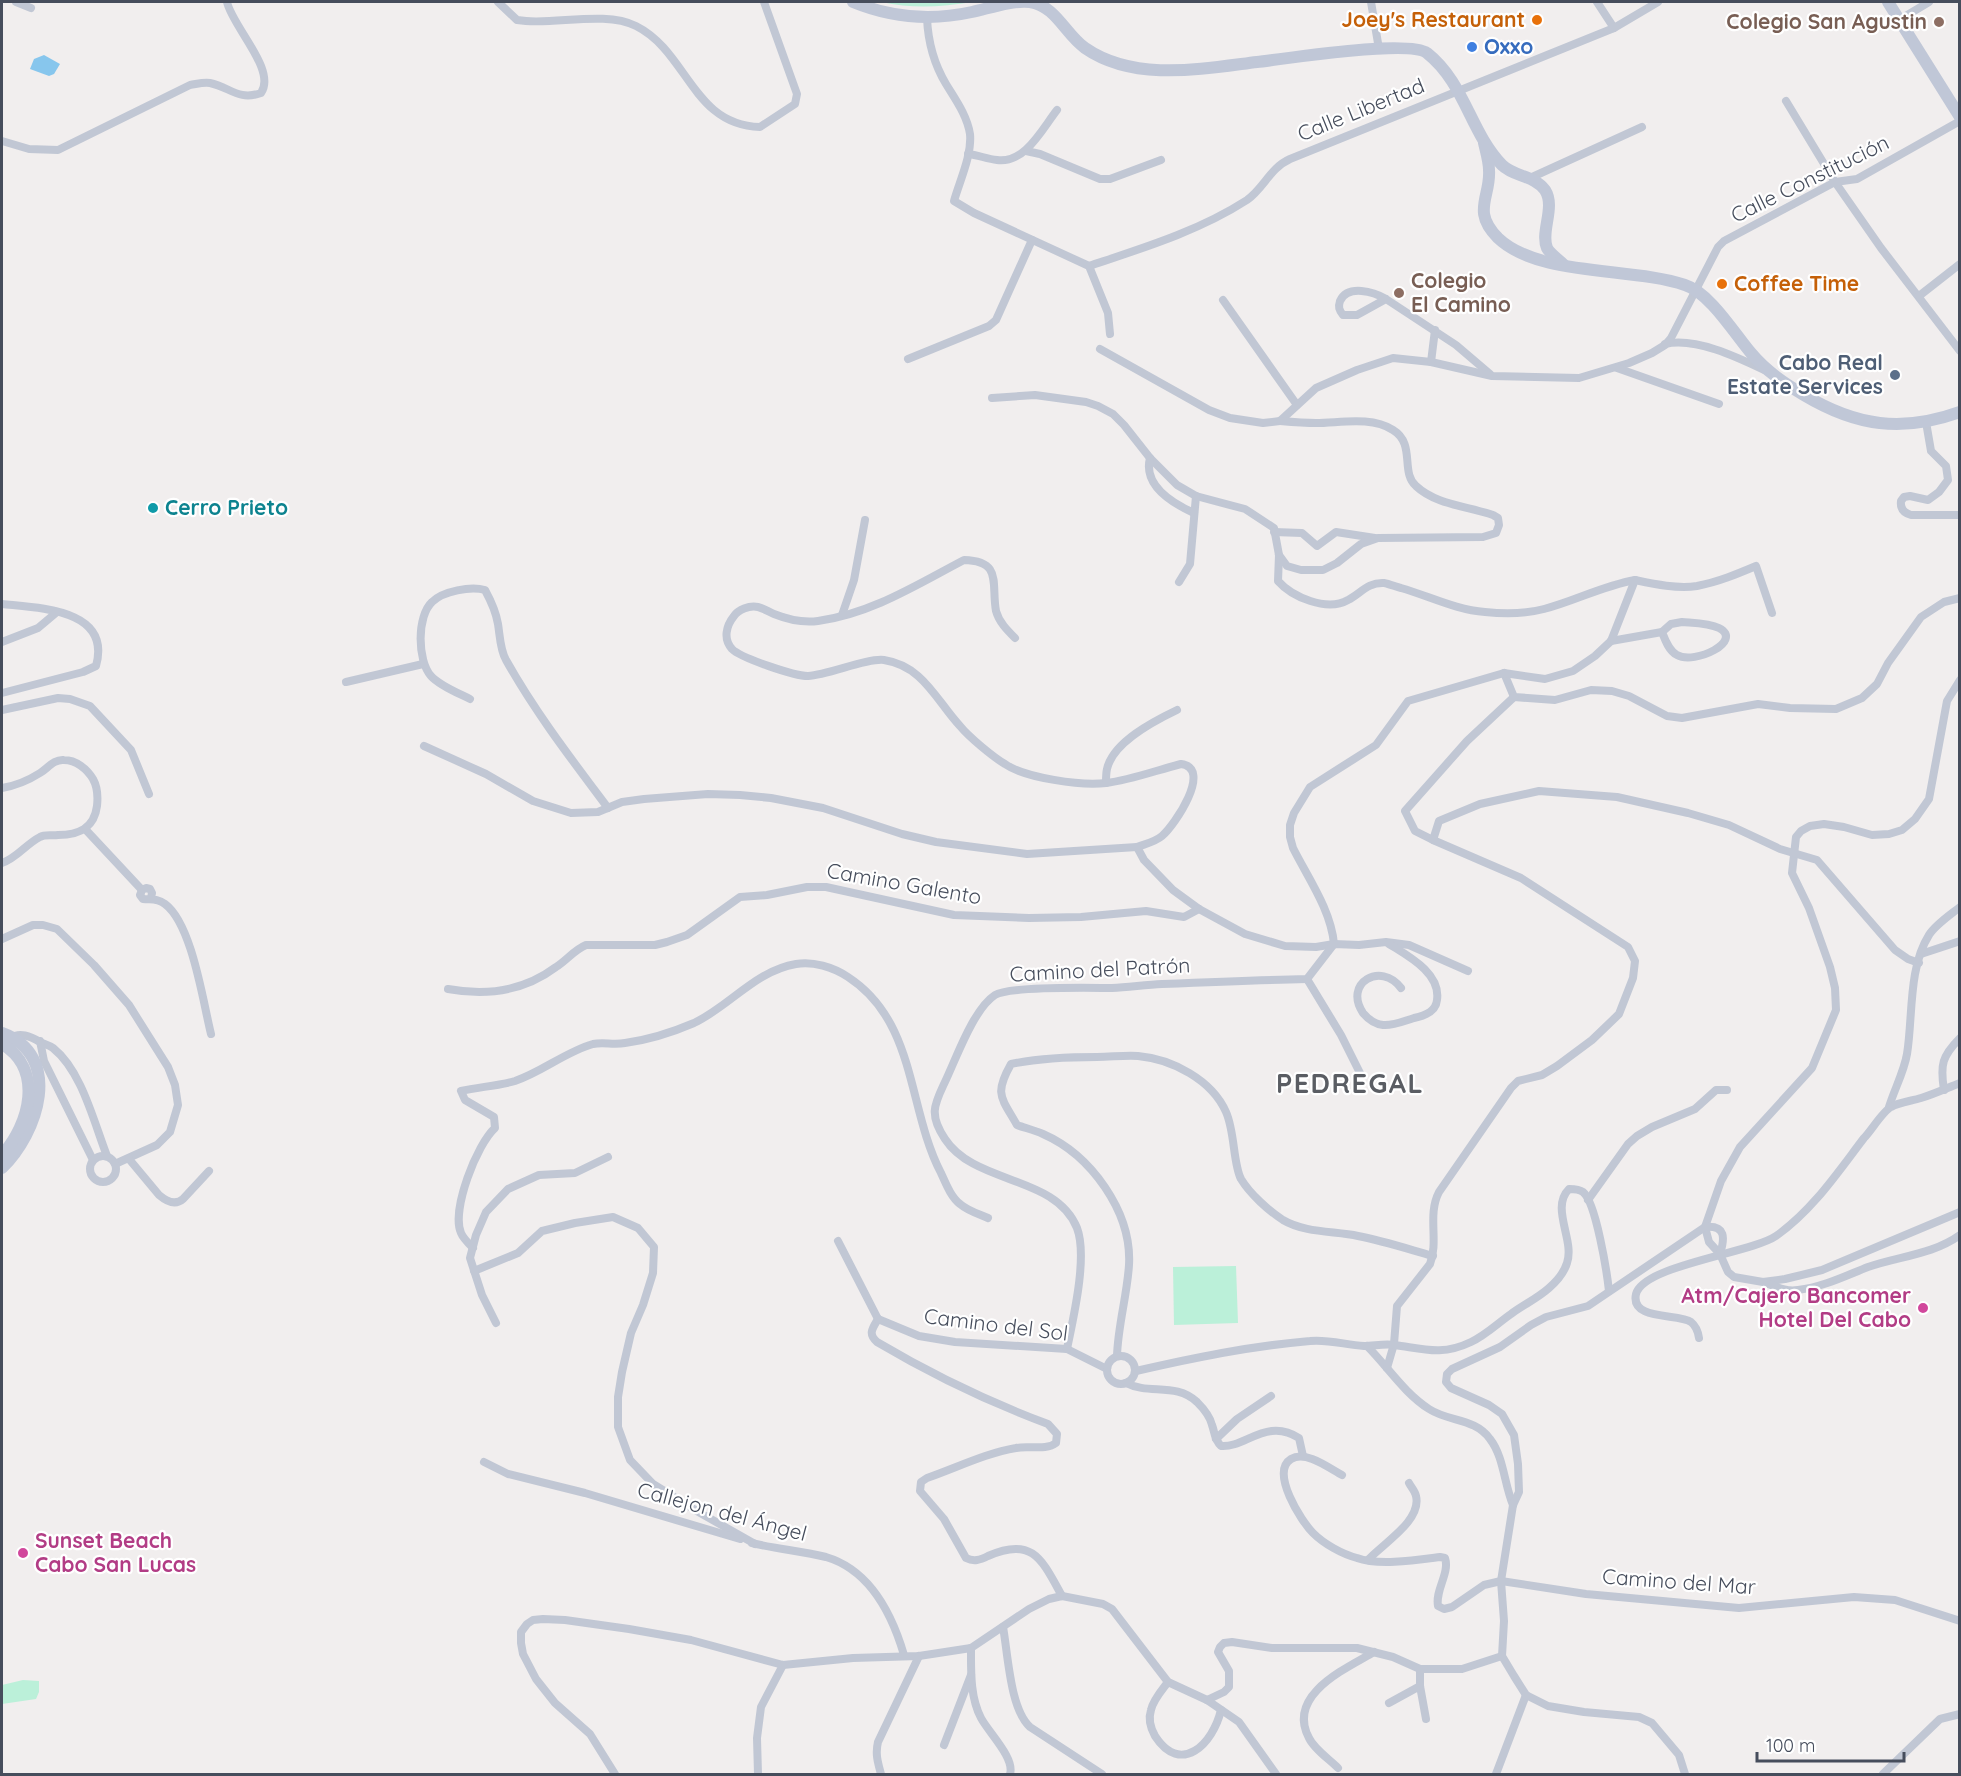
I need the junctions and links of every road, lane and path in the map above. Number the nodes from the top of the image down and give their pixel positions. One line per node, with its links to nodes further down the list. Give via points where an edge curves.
1 (16, 2): 12 (street)
2 (227, 2): 23 (street, via 231,16 264,71 261,93 248,96 213,84 190,85 58,150 29,149)
3 (498, 2): 4 (street, via 517,20 621,21 634,25 664,49 711,109 735,123 760,127 795,104 797,94)
4 (764, 2)
5 (853, 2): 13 (street, via 898,15)
6 (1371, 2): 16 (street)
7 (1597, 2): 15 (street)
8 (1658, 2): 15 (street, Calle Libertad)
9 (1888, 2): 14 (street)
10 (1929, 2): 14 (street)
11 (1041, 4): 13 (street, via 1019,2); 16 (street, via 1085,48 1119,65 1136,68 1208,67)
12 (31, 8)
13 (927, 18): 25 (street, via 933,57 965,117 970,134)
14 (1899, 20): 20 (street)
15 (1614, 28): 17 (street, Calle Libertad)
16 (1379, 49): 17 (street, via 1416,48 1425,52)
17 (1459, 90): 22 (street); 32 (street, Calle Libertad, via 1290,159 1273,170 1248,199 1172,237)
18 (1786, 101): 28 (street)
19 (1057, 110): 24 (street)
20 (1959, 119): 28 (street, Calle Constitución, via 1857,179)
21 (1641, 127): 27 (street)
22 (1483, 139): 27 (street, via 1503,166); 30 (street, via 1489,169 1484,204 1487,224 1496,236 1517,250)
23 (2, 141)
24 (1026, 152): 25 (street, via 1005,160); 26 (street, via 1100,179)
25 (968, 154): 29 (street, via 954,201)
26 (1161, 160)
27 (1530, 178): 30 (street, via 1546,192 1547,249)
28 (1835, 182): 33 (street, Calle Constitución, via 1724,241); 34 (street)
29 (1032, 240): 32 (street); 42 (street, via 990,326)
30 (1563, 264): 33 (street, via 1670,281)
31 (1959, 264): 34 (street)
32 (1089, 266): 38 (street, via 1108,313)
33 (1696, 289): 39 (street, Calle Constitución); 45 (street)
34 (1918, 296): 41 (street)
35 (1386, 299): 35 (street, via 1357,315 1343,315 1340,310 1343,296 1350,292 1368,292); 37 (street)
36 (1223, 300): 49 (street)
37 (1435, 330): 43 (street); 46 (street)
38 (1110, 334)
39 (1665, 345): 44 (street); 45 (street, via 1698,344)
40 (1100, 349): 51 (street, via 1209,410 1251,422)
41 (1959, 351)
42 (908, 359)
43 (1431, 363): 46 (street); 49 (street, via 1393,358 1316,388)
44 (1616, 368): 46 (street, via 1568,379); 48 (street)
45 (1770, 373): 52 (street, via 1814,401 1862,421 1891,425)
46 (1492, 376)
47 (992, 398): 53 (street, via 1035,395 1098,406 1124,425)
48 (1719, 404)
49 (1297, 405): 51 (street)
50 (1959, 412): 52 (street)
51 (1280, 421): 59 (street, via 1364,422 1391,428 1402,437 1415,486 1434,498 1493,515 1499,525 1496,533 1484,537)
52 (1926, 422): 56 (street, via 1932,451 1946,466 1949,478 1930,500 1904,497 1901,508 1911,515)
53 (1150, 458): 54 (street, via 1170,480); 55 (street, via 1151,479 1169,501)
54 (1196, 496): 55 (street); 58 (street, via 1245,508)
55 (1194, 513): 62 (street, via 1190,564)
56 (1959, 515)
57 (865, 520): 67 (street, via 854,580)
58 (1275, 532): 59 (street, via 1302,533 1317,546 1336,532); 60 (street)
59 (1378, 538): 60 (street, via 1361,544 1323,570 1287,566)
60 (1279, 555): 61 (street, via 1278,581 1286,590 1315,603 1347,601 1364,587 1382,583 1458,607 1512,614 1542,610 1610,584)
61 (1635, 580): 66 (street, via 1695,586 1756,566); 70 (street)
62 (1179, 582)
63 (1959, 598): 77 (street, via 1944,602 1921,617 1877,684 1862,698 1836,709 1758,704 1682,718 1667,716 1612,691 1591,690 1555,700)
64 (2, 604): 65 (street)
65 (57, 612): 71 (street, via 38,628); 76 (street, via 88,625 98,643 99,668)
66 (1773, 613)
67 (842, 615): 69 (street, via 887,600 964,560 975,561 993,572 997,613); 82 (street, via 802,622 747,607 735,614 727,627 726,639 733,650 780,670 808,676 881,660 900,665 919,675 960,727 1005,765 1057,781)
68 (1662, 632): 68 (street, via 1675,655 1687,658 1717,651 1725,638 1718,628 1682,622 1671,624); 70 (street)
69 (1015, 638)
70 (1611, 641): 73 (street, via 1573,671 1545,679)
71 (2, 642)
72 (423, 664): 75 (street); 78 (street, via 435,680); 85 (street, via 422,625 432,602 463,590 485,590 494,608 505,659 561,747)
73 (1504, 673): 77 (street); 96 (street, via 1408,701 1376,745 1310,787 1294,813 1290,837 1325,910)
74 (1959, 681): 89 (street, via 1947,701 1929,799 1915,819 1902,830 1872,835 1824,824 1810,826 1796,837)
75 (346, 682)
76 (2, 693)
77 (1514, 697): 87 (street, via 1467,741 1405,811 1415,831)
78 (470, 699)
79 (2, 710): 84 (street, via 58,698 90,706 131,750)
80 (1177, 710): 82 (street, via 1151,723 1114,754 1107,768)
81 (424, 746): 85 (street, via 555,809 589,813)
82 (1106, 783): 88 (street, via 1181,764 1192,768 1192,789 1184,806 1163,836)
83 (2, 788): 86 (street, via 41,773 60,759 72,760 86,769 97,790 97,810)
84 (149, 794)
85 (608, 807): 88 (street, via 686,795 740,795 823,808 936,842 1027,854)
86 (86, 830): 90 (street, via 74,835 42,836); 103 (street, via 142,890 150,889 151,898 172,910 189,945)
87 (1433, 840): 89 (street, via 1439,822 1480,804 1539,791 1617,797 1688,813 1729,825); 130 (street, via 1521,878 1628,947 1635,961 1619,1014 1557,1066 1542,1075 1518,1081 1439,1192 1432,1214)
88 (1137, 847): 92 (street, via 1158,876)
89 (1795, 855): 98 (street, via 1817,860 1896,950); 125 (street, via 1792,873 1830,967 1836,1010 1812,1068 1740,1147 1721,1181)
90 (2, 863)
91 (1959, 907): 97 (street, via 1929,934)
92 (1199, 909): 96 (street, via 1245,934 1272,943 1302,947); 102 (street, Camino Galento, via 1184,917 1146,911 1081,917 976,916 930,911 826,887 807,887 740,897 687,935 667,942 586,945 557,967 516,988 494,992)
93 (2, 939): 117 (street, via 27,927 43,925 57,929 129,1005 168,1067 178,1105 170,1132 157,1145)
94 (1959, 941): 97 (street)
95 (1386, 942): 96 (street); 99 (street, via 1409,945); 101 (street, via 1429,974 1438,995 1436,1006 1429,1013 1394,1024 1382,1025 1363,1013 1360,983 1368,978 1389,977)
96 (1334, 944): 100 (street)
97 (1921, 954): 98 (street)
98 (1919, 963): 111 (street, via 1907,1057)
99 (1468, 971)
100 (1307, 979): 107 (street); 113 (street, Camino del Patrón, via 999,993 980,1010 954,1062 935,1106)
101 (1401, 988)
102 (448, 989)
103 (211, 1035)
104 (1959, 1038): 110 (street, via 1946,1051 1943,1061)
105 (4, 1039): 106 (street, via 27,1036); 114 (street, via 26,1073 29,1098 17,1134); 120 (street, via 29,1054 40,1083 30,1130)
106 (40, 1041): 115 (street, via 58,1054 80,1083); 118 (street, via 44,1061)
107 (1360, 1073)
108 (1959, 1083): 110 (street)
109 (1728, 1090): 122 (street, via 1716,1090 1695,1109 1637,1136)
110 (1944, 1090): 111 (street)
111 (1890, 1107): 129 (street, via 1799,1217 1760,1245)
112 (920, 1113): 113 (street); 124 (street, via 929,1147 952,1195 964,1207); 128 (street, via 898,1038 882,1010 860,986 833,969 805,963 774,970 691,1024 632,1042 595,1044 514,1081 461,1090 465,1100 494,1117 495,1128 488,1134 467,1178 460,1202 460,1232)
113 (935, 1123): 139 (street, via 966,1160 1036,1189 1057,1202 1076,1227 1080,1239 1078,1281)
114 (2, 1155)
115 (106, 1156): 118 (street); 119 (street)
116 (608, 1157): 128 (street, via 575,1173 539,1174 508,1190 486,1212)
117 (129, 1159): 119 (street); 121 (street, via 159,1195 173,1203 183,1199)
118 (93, 1160): 119 (street, via 92,1175 102,1182 113,1176)
119 (115, 1164)
120 (2, 1168)
121 (209, 1171)
122 (1588, 1200): 133 (street); 137 (street, via 1577,1189 1569,1189 1564,1195 1569,1257 1561,1275 1546,1290 1469,1343 1427,1351)
123 (1959, 1212): 132 (street, via 1822,1270)
124 (988, 1218)
125 (1705, 1227): 129 (street, via 1709,1242); 129 (street, via 1713,1226 1723,1235); 133 (street)
126 (1959, 1235): 132 (street, via 1940,1247 1868,1267 1833,1282 1785,1291)
127 (838, 1241): 134 (street)
128 (473, 1248): 131 (street, via 470,1258)
129 (1720, 1254): 132 (street, via 1734,1277); 136 (street, via 1650,1280 1636,1295 1641,1310 1688,1320)
130 (1433, 1256): 137 (street, via 1397,1306); 140 (street, via 1359,1236 1299,1227 1283,1220 1240,1178 1226,1112 1216,1095 1192,1074 1158,1059 1136,1056 1068,1057 1011,1064 1000,1083 1002,1100 1017,1125 1044,1135 1094,1173 1112,1197 1127,1231 1129,1264)
131 (474, 1270): 135 (street); 152 (street, via 518,1253 542,1231 613,1217 638,1228 654,1248 653,1273 631,1334 618,1397 618,1427 630,1460 653,1484)
132 (1763, 1282)
133 (1610, 1291): 151 (street, via 1588,1306 1546,1317 1500,1347 1447,1374 1446,1382 1451,1388 1490,1405 1502,1414 1514,1434 1519,1492)
134 (878, 1319): 139 (street, Camino del Sol, via 919,1336 955,1342); 155 (street, via 871,1331 877,1342 916,1365 1048,1424 1057,1434 1052,1446 1005,1450 927,1478 920,1486 922,1495 944,1518 966,1558 977,1561 997,1552 1028,1550 1047,1568)
135 (496, 1323)
136 (1700, 1338)
137 (1394, 1344): 138 (street); 141 (street)
138 (1367, 1346): 141 (street); 143 (street, via 1311,1341 1216,1353)
139 (1066, 1349): 142 (street, Camino del Sol)
140 (1117, 1356): 142 (street); 143 (street, via 1131,1359)
141 (1387, 1368): 151 (street, via 1429,1409 1482,1430 1500,1461)
142 (1107, 1369): 144 (street, via 1113,1381)
143 (1136, 1371): 144 (street)
144 (1126, 1383): 146 (street, via 1141,1389 1184,1393 1210,1419)
145 (1270, 1396): 146 (street)
146 (1216, 1439): 147 (street, via 1221,1446 1229,1446 1258,1433 1292,1433 1299,1438)
147 (1303, 1456): 149 (street); 153 (street, via 1290,1460 1284,1475 1292,1502 1306,1525 1343,1553)
148 (484, 1462): 152 (street, Callejon del Ángel, via 508,1474)
149 (1342, 1475)
150 (1409, 1483): 153 (street, via 1416,1494 1411,1517)
151 (1513, 1505): 154 (street)
152 (755, 1544): 160 (street, Callejon del Ángel, via 827,1558 861,1575 887,1613)
153 (1368, 1560): 154 (street, via 1445,1558 1447,1564 1436,1598 1438,1606 1444,1609 1484,1585)
154 (1501, 1581): 156 (street, Camino del Mar, via 1586,1594 1739,1608 1854,1597 1895,1600); 162 (street)
155 (1062, 1596): 157 (street, via 1048,1599); 166 (street, via 1103,1604 1112,1610)
156 (1959, 1620)
157 (1003, 1627): 158 (street); 180 (street, via 1021,1718)
158 (971, 1648): 161 (street); 165 (street)
159 (1374, 1652): 164 (street); 169 (street, via 1357,1647 1272,1648 1224,1643 1218,1652 1229,1671 1229,1687); 175 (street, via 1328,1679 1312,1695 1306,1708 1304,1719 1309,1740)
160 (904, 1655): 161 (street); 163 (street)
161 (919, 1656): 179 (street, via 878,1742)
162 (1502, 1656): 164 (street, via 1462,1669); 168 (street)
163 (783, 1665): 177 (street, via 691,1640 629,1629 543,1619 527,1624 520,1643 536,1678 555,1703 590,1734); 178 (street, via 761,1707)
164 (1420, 1669): 167 (street)
165 (971, 1675): 174 (street); 176 (street, via 980,1717)
166 (1168, 1682): 169 (street); 171 (street, via 1152,1705 1149,1722 1159,1743 1172,1755 1187,1758 1197,1753 1206,1744)
167 (1420, 1686): 170 (street); 173 (street)
168 (1526, 1695): 182 (street); 183 (street, via 1548,1706 1639,1717 1652,1723 1678,1755)
169 (1208, 1700): 171 (street)
170 (1389, 1703)
171 (1221, 1710): 181 (street, via 1239,1722)
172 (1959, 1714): 184 (street, via 1940,1719 1926,1730)
173 (1426, 1719)
174 (944, 1745)
175 (1338, 1768)
176 (1011, 1771)
177 (615, 1774)
178 (758, 1774)
179 (881, 1774)
180 (1102, 1774)
181 (1276, 1774)
182 (1496, 1774)
183 (1684, 1774)
184 (1883, 1774)

